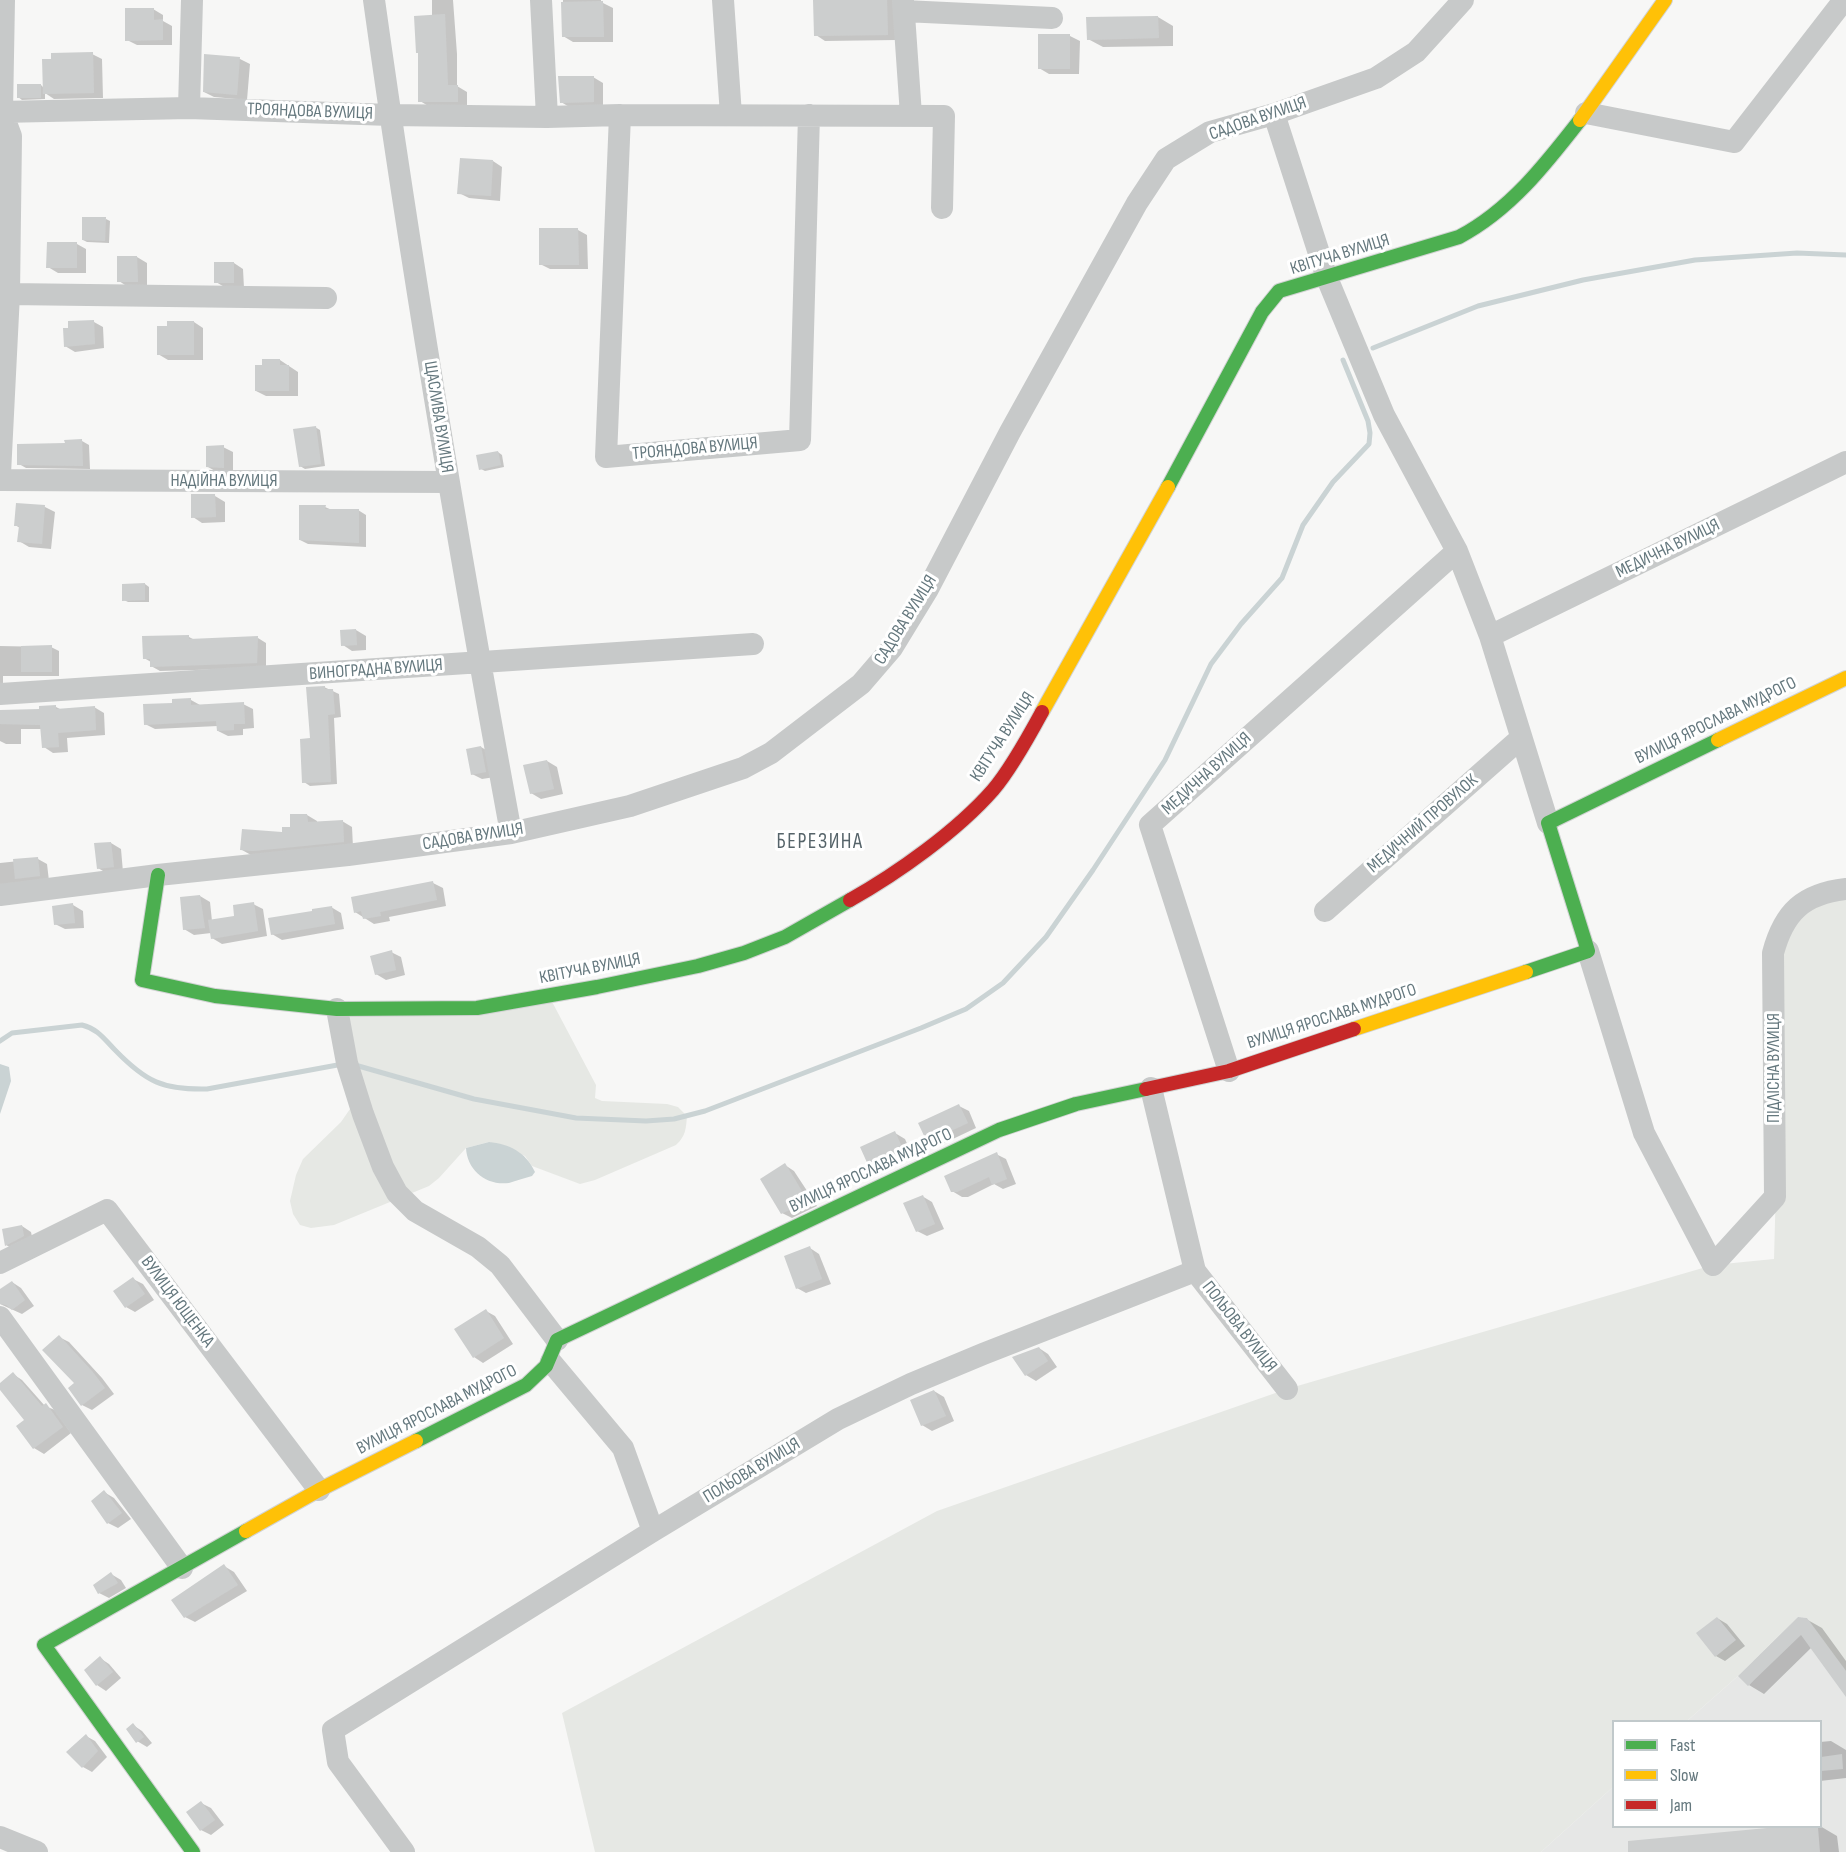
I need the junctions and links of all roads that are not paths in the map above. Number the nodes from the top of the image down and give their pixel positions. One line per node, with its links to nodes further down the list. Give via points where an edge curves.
1 (4, 0): 12 (street)
2 (192, 0): 11 (street)
3 (374, 0): 16 (street, ЩАСЛИВА ВУЛИЦЯ)
4 (541, 0): 20 (street)
5 (723, 0): 18 (street)
6 (1462, 0): 14 (street, САДОВА ВУЛИЦЯ, via 1416,52 1376,78)
7 (1665, 0): 13 (street, КВІТУЧА ВУЛИЦЯ)
8 (1844, 0): 13 (street, via 1734,142)
9 (904, 5): 10 (street); 15 (street)
10 (1052, 18)
11 (189, 108): 12 (street, ТРОЯНДОВА ВУЛИЦЯ); 16 (street, ТРОЯНДОВА ВУЛИЦЯ)
12 (1, 112): 23 (street, via 11,136)
13 (1586, 113): 22 (street, КВІТУЧА ВУЛИЦЯ, via 1515,199 1481,226 1459,237)
14 (1274, 114): 22 (street); 37 (street, САДОВА ВУЛИЦЯ, via 1210,132 1166,159 1137,203 1010,432 922,599 892,648 861,684 781,746 743,768 630,806)
15 (911, 115): 19 (street, ТРОЯНДОВА ВУЛИЦЯ); 21 (street, ТРОЯНДОВА ВУЛИЦЯ, via 944,116)
16 (390, 116): 20 (street, ТРОЯНДОВА ВУЛИЦЯ); 28 (street, ЩАСЛИВА ВУЛИЦЯ)
17 (620, 116): 18 (street, ТРОЯНДОВА ВУЛИЦЯ); 19 (street, ТРОЯНДОВА ВУЛИЦЯ, via 606,457 800,440); 20 (street, ТРОЯНДОВА ВУЛИЦЯ)
18 (731, 116): 19 (street, ТРОЯНДОВА ВУЛИЦЯ)
19 (809, 116)
20 (547, 117)
21 (942, 208)
22 (1326, 278): 29 (street, via 1384,415); 43 (street, КВІТУЧА ВУЛИЦЯ, via 1279,291 1262,312 1027,739 994,789 954,827 846,903 785,938 744,953 597,987 477,1008)
23 (9, 294): 24 (street); 26 (street)
24 (326, 298)
25 (1846, 462): 30 (street, МЕДИЧНА ВУЛИЦЯ)
26 (0, 474)
27 (0, 480): 28 (street, НАДІЙНА ВУЛИЦЯ)
28 (448, 482): 32 (street, ЩАСЛИВА ВУЛИЦЯ)
29 (1457, 551): 30 (street); 44 (street, МЕДИЧНА ВУЛИЦЯ, via 1150,825)
30 (1490, 636): 35 (street)
31 (753, 644): 32 (street, ВИНОГРАДНА ВУЛИЦЯ)
32 (480, 664): 34 (street, ВИНОГРАДНА ВУЛИЦЯ); 37 (street, ЩАСЛИВА ВУЛИЦЯ)
33 (1846, 678): 36 (street, ВУЛИЦЯ ЯРОСЛАВА МУДРОГО)
34 (0, 694)
35 (1521, 738): 36 (street); 41 (street, МЕДИЧНИЙ ПРОВУЛОК)
36 (1548, 823): 42 (street)
37 (511, 833): 38 (street, САДОВА ВУЛИЦЯ, via 348,855)
38 (158, 874): 40 (street, САДОВА ВУЛИЦЯ); 43 (street, КВІТУЧА ВУЛИЦЯ, via 142,980 215,996)
39 (1846, 889): 42 (street, ПІДЛІСНА ВУЛИЦЯ, via 1804,901 1783,924 1777,938 1773,953 1775,1197 1713,1265 1644,1133)
40 (0, 895)
41 (1325, 911)
42 (1588, 951): 44 (street, ВУЛИЦЯ ЯРОСЛАВА МУДРОГО)
43 (337, 1009): 49 (street, via 347,1063 363,1114 397,1193 416,1211 478,1247 500,1265)
44 (1229, 1071): 45 (street, ВУЛИЦЯ ЯРОСЛАВА МУДРОГО)
45 (1151, 1088): 47 (street); 49 (street, ВУЛИЦЯ ЯРОСЛАВА МУДРОГО, via 1076,1104 999,1130)
46 (0, 1263): 52 (street, ВУЛИЦЯ ЮЩЕНКА, via 107,1210)
47 (1195, 1271): 51 (street, ПОЛЬОВА ВУЛИЦЯ); 53 (street, ПОЛЬОВА ВУЛИЦЯ, via 874,1401 837,1419)
48 (0, 1317): 54 (street)
49 (556, 1340): 50 (street)
50 (551, 1362): 52 (street, ВУЛИЦЯ ЯРОСЛАВА МУДРОГО, via 526,1385); 53 (street, via 623,1448)
51 (1287, 1389)
52 (319, 1490): 54 (street, ВУЛИЦЯ ЯРОСЛАВА МУДРОГО)
53 (653, 1531): 58 (street, ПОЛЬОВА ВУЛИЦЯ, via 333,1730 338,1762)
54 (182, 1568): 57 (street, ВУЛИЦЯ ЯРОСЛАВА МУДРОГО, via 44,1645)
55 (0, 1837): 56 (street)
56 (37, 1852)
57 (193, 1852)
58 (404, 1852)

